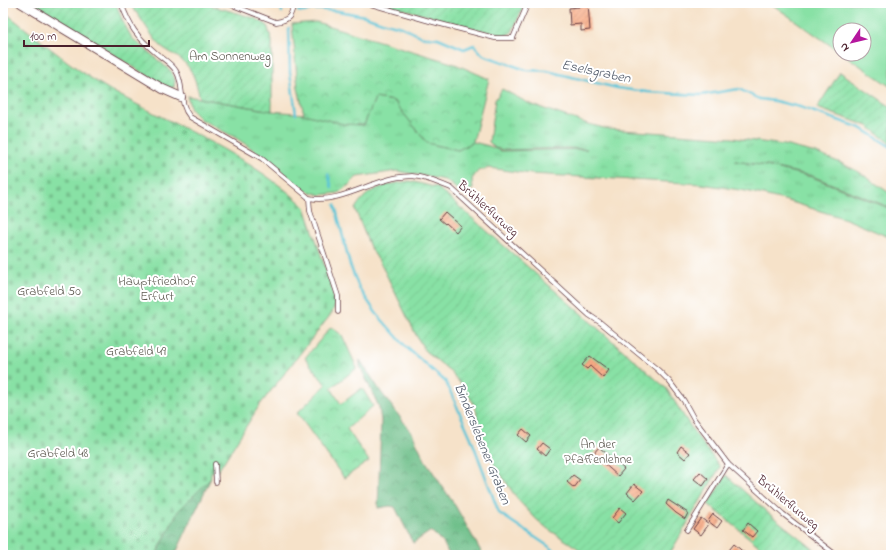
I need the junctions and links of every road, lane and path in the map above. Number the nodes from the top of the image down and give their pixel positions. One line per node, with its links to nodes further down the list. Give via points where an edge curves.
1 (21, 3): 7 (street, via 163,89)
2 (121, 3): 7 (lane, via 137,36 176,70)
3 (227, 3): 4 (lane, via 276,22 285,21 291,16)
4 (294, 3)
5 (367, 3): 6 (lane, via 495,38 513,38)
6 (528, 3)
7 (181, 97): 8 (lane, via 190,117 260,158)
8 (309, 198): 9 (lane, via 310,211 338,296); 11 (lane, Brühlerflurweg, via 342,196 376,182 411,176 451,188 588,314 658,370 677,390 694,419)
9 (338, 312)
10 (215, 464): 12 (lane)
11 (728, 464): 13 (lane); 14 (lane, Brühlerflurweg, via 784,514)
12 (216, 482)
13 (687, 530)
14 (836, 555)

